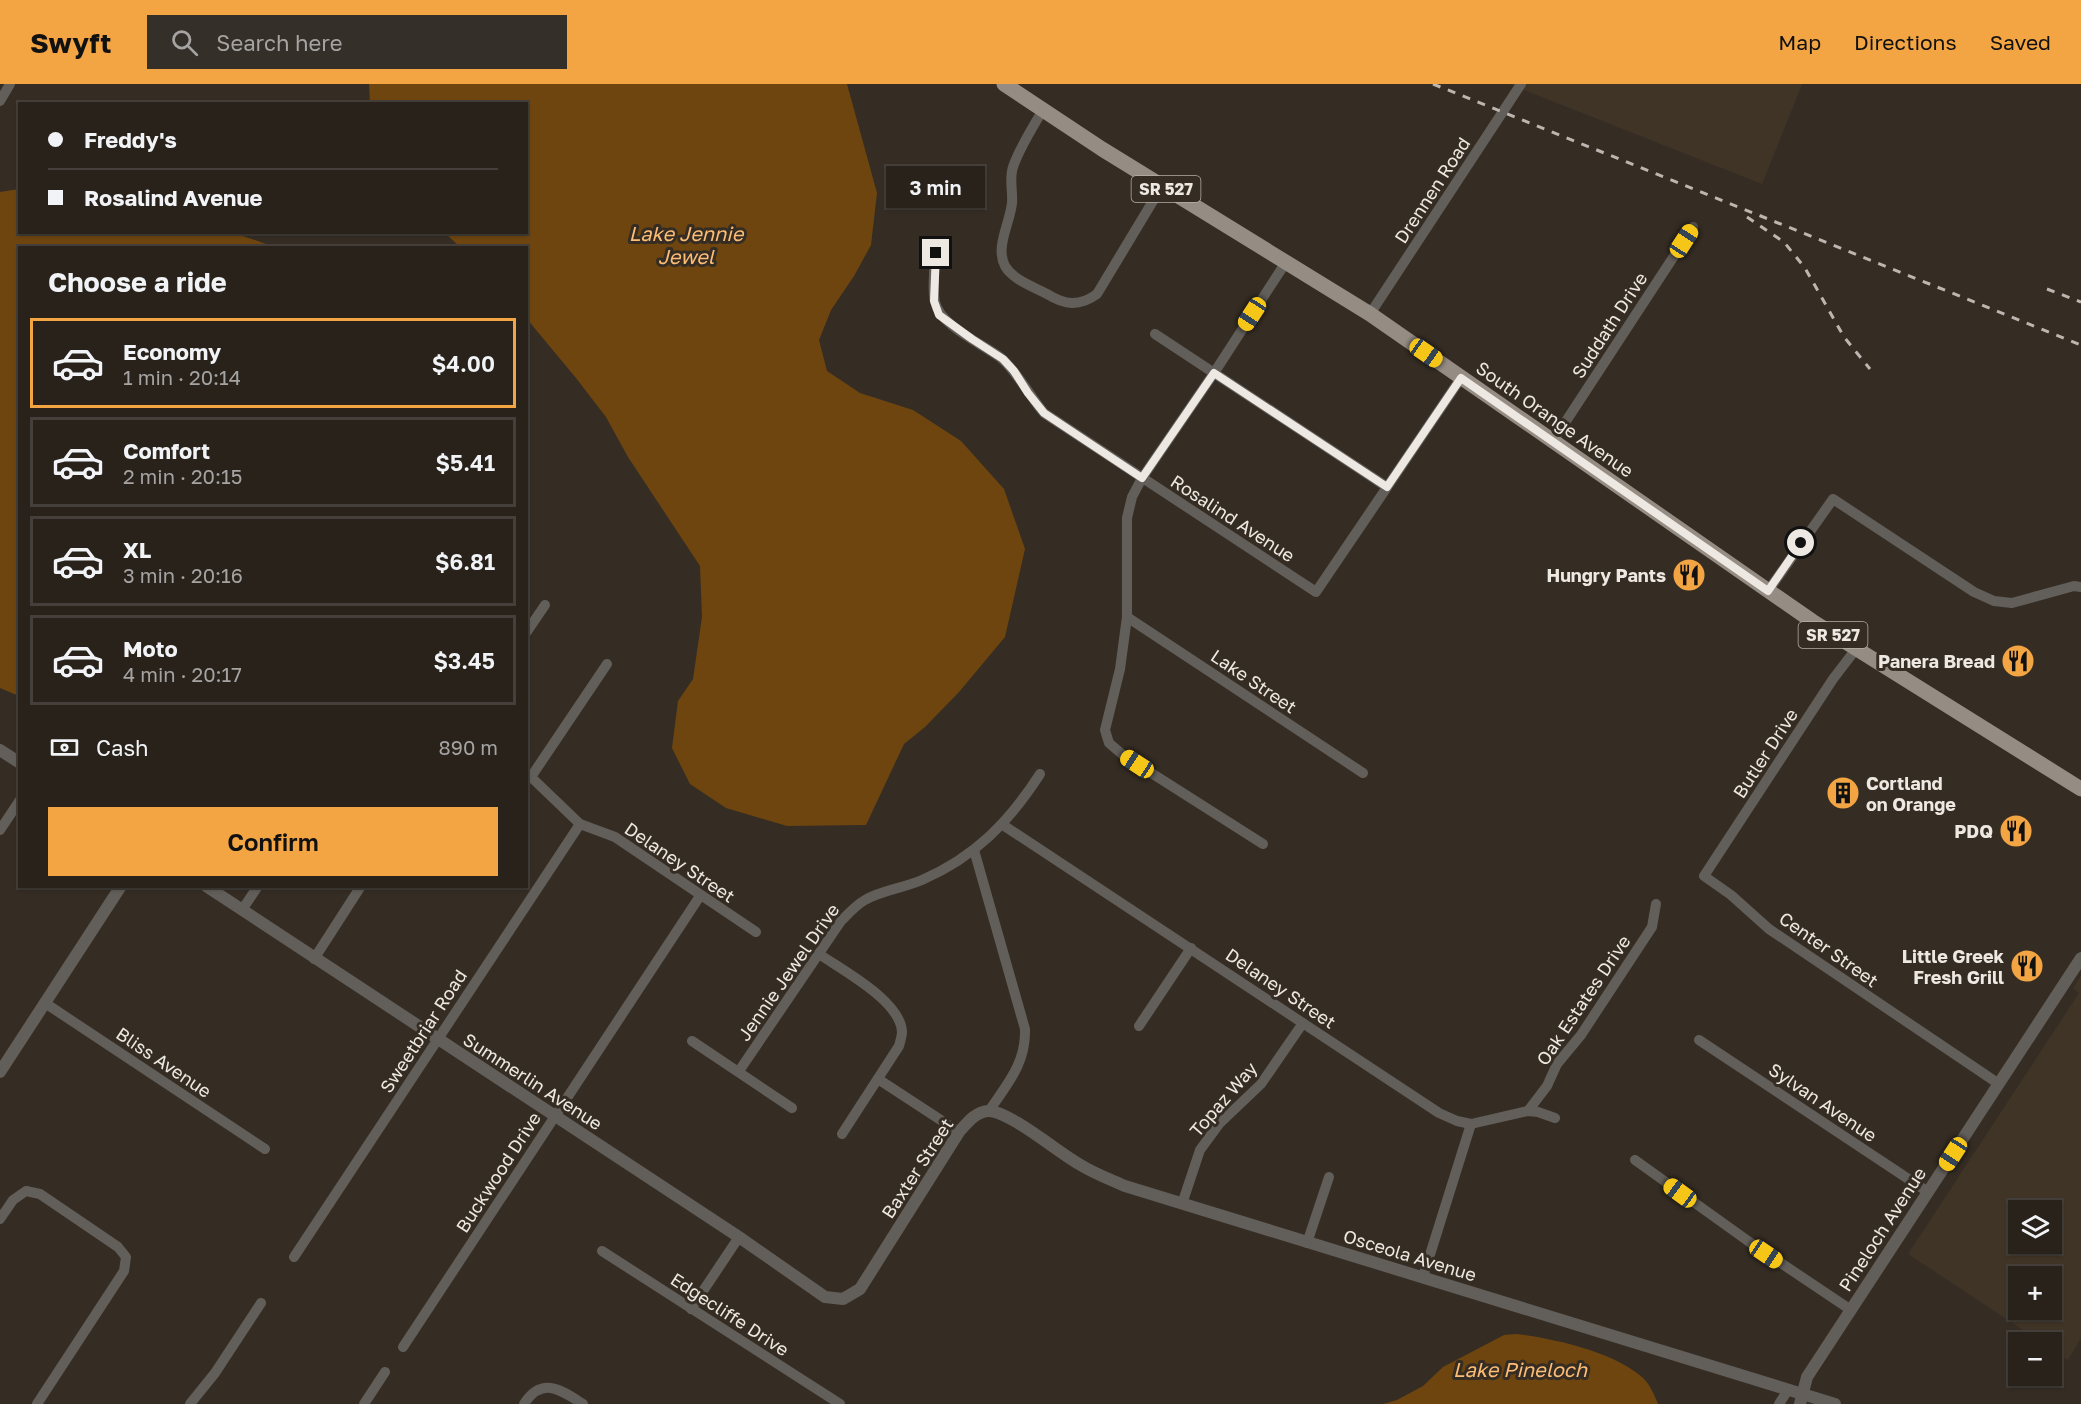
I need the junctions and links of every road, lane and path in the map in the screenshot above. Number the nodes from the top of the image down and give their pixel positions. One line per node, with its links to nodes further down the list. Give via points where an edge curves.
1 (10, 84): 4 (street)
2 (1004, 84): 5 (main road, South Orange Avenue / SR 527)
3 (1521, 84): 10 (street, Drennen Road)
4 (0, 101)
5 (1043, 110): 6 (main road, South Orange Avenue / SR 527); 6 (street, via 1019,151 1010,180 1012,204 1002,255 1006,268 1016,277 1069,304 1089,300 1097,294)
6 (1162, 186): 9 (main road, South Orange Avenue / SR 527)
7 (1693, 227): 14 (street, Suddath Drive)
8 (936, 242): 15 (street, Rosalind Avenue, via 934,301 939,315 1003,359 1044,413)
9 (1286, 262): 10 (main road, South Orange Avenue / SR 527); 12 (street)
10 (1370, 314): 13 (main road, South Orange Avenue / SR 527)
11 (1155, 334): 12 (street)
12 (1214, 373): 15 (street); 16 (street)
13 (1461, 378): 14 (main road, South Orange Avenue / SR 527); 16 (street)
14 (1553, 441): 18 (main road, South Orange Avenue / SR 527)
15 (1142, 478): 16 (street, Rosalind Avenue, via 1316,592); 20 (street, via 1127,518)
16 (1387, 487)
17 (2081, 587): 18 (street, via 2012,603 1994,601 1974,592 1833,499)
18 (1768, 591): 22 (main road, South Orange Avenue / SR 527)
19 (545, 605): 21 (street)
20 (1127, 617): 26 (street, Lake Street); 33 (street, via 1106,737 1116,749)
21 (528, 630)
22 (1856, 649): 28 (main road, South Orange Avenue / SR 527); 35 (street, Butler Drive)
23 (607, 664): 30 (street, Delaney Street, via 531,777)
24 (0, 750): 25 (street)
25 (18, 762)
26 (1363, 773)
27 (1040, 774): 31 (street, Jennie Jewel Drive)
28 (2081, 789)
29 (18, 803): 32 (street)
30 (580, 824): 40 (street, Delaney Street, via 615,837); 51 (street, Sweetbriar Road)
31 (1003, 825): 34 (street, Jennie Jewel Drive); 44 (street, Delaney Street)
32 (0, 830)
33 (1263, 844)
34 (974, 850): 45 (street, Jennie Jewel Drive, via 934,875 866,900 841,921); 59 (street, Baxter Street, via 1025,1029 1026,1045 1022,1058)
35 (1704, 876): 57 (street, Center Street, via 1769,929)
36 (120, 888): 48 (street)
37 (209, 888): 42 (street, Summerlin Avenue)
38 (257, 888): 42 (street)
39 (360, 888): 46 (street)
40 (700, 896): 43 (street, Delaney Street); 61 (street, Buckwood Drive)
41 (1656, 904): 60 (street, Oak Estates Drive, via 1652,927)
42 (242, 910): 46 (street, Summerlin Avenue)
43 (756, 932)
44 (1191, 948): 49 (street, Delaney Street); 50 (street)
45 (819, 954): 54 (street, Jennie Jewel Drive); 56 (street, via 880,995 894,1012 902,1031 899,1046)
46 (314, 958): 51 (street, Summerlin Avenue)
47 (2081, 958): 57 (street, Pineloch Avenue)
48 (45, 1003): 55 (street); 66 (street, Bliss Avenue)
49 (1303, 1023): 63 (street, Delaney Street, via 1439,1113); 70 (street, Topaz Way, via 1261,1084 1219,1124 1200,1150)
50 (1139, 1026)
51 (436, 1040): 61 (street, Summerlin Avenue); 75 (street, Sweetbriar Road)
52 (1699, 1040): 69 (street, Sylvan Avenue)
53 (692, 1041): 54 (street)
54 (739, 1071): 58 (street)
55 (0, 1072)
56 (878, 1079): 64 (street); 65 (street)
57 (1999, 1084): 69 (street, Pineloch Avenue)
58 (792, 1108)
59 (988, 1111): 64 (street, Baxter Street, via 969,1120); 70 (street, Osceola Avenue, via 1010,1118 1101,1176)
60 (1528, 1112): 62 (street); 63 (street)
61 (554, 1117): 72 (street, Summerlin Avenue); 81 (street, Buckwood Drive)
62 (1555, 1118)
63 (1471, 1124): 76 (street)
64 (959, 1132): 77 (street, Baxter Street, via 868,1279)
65 (842, 1134)
66 (265, 1149)
67 (1635, 1160): 80 (street)
68 (1329, 1177): 73 (street)
69 (1928, 1192): 80 (street, Pineloch Avenue)
70 (1182, 1204): 73 (street, Osceola Avenue)
71 (0, 1219): 85 (street, via 13,1200 26,1191 40,1194 118,1247 126,1257 124,1271)
72 (739, 1237): 77 (street, Summerlin Avenue, via 825,1297); 79 (street)
73 (1307, 1243): 76 (street, Osceola Avenue)
74 (602, 1251): 79 (street, Edgecliffe Drive)
75 (294, 1257)
76 (1424, 1277): 83 (street, Osceola Avenue)
77 (843, 1299)
78 (261, 1303): 86 (street)
79 (691, 1309): 90 (street, Edgecliffe Drive)
80 (1851, 1310): 84 (street, Pineloch Avenue, via 1807,1377)
81 (403, 1347)
82 (385, 1372): 87 (street)
83 (1788, 1390): 84 (street, Osceola Avenue); 91 (street)
84 (1801, 1399): 92 (street, Osceola Avenue)
85 (37, 1404)
86 (190, 1404)
87 (364, 1404)
88 (524, 1404): 89 (street, via 542,1387 559,1389)
89 (583, 1404)
90 (840, 1404)
91 (1779, 1404)
92 (1835, 1404)

